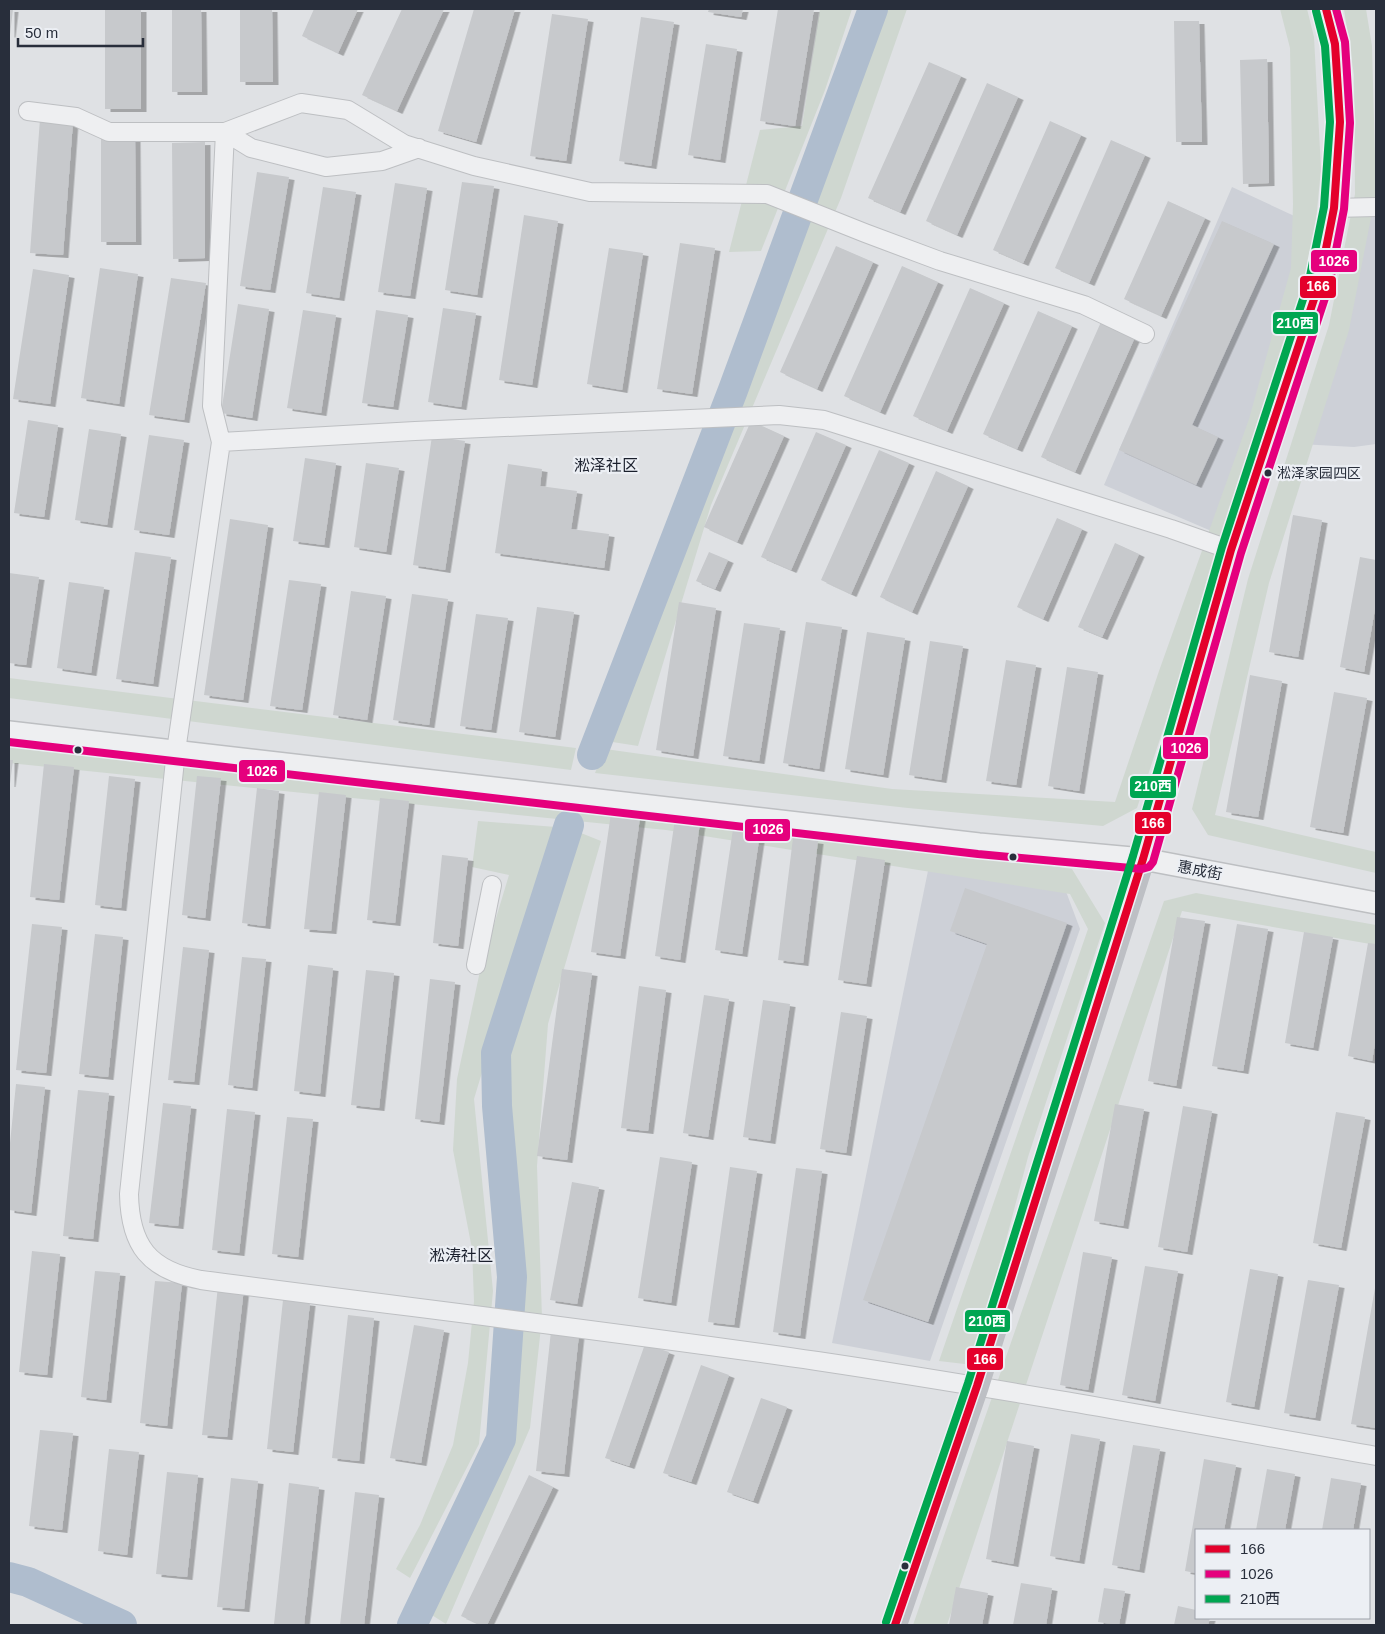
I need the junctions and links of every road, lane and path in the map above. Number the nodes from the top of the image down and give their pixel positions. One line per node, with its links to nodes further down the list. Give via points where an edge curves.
1 (1326, 9): 6 (main road, via 1335,44 1340,122)
2 (28, 111): 3 (street, via 76,117 109,132)
3 (225, 132): 4 (street, via 251,148 326,167 382,161); 4 (street, via 301,102 348,110 404,144); 8 (street, via 212,406)
4 (419, 148): 7 (street, via 474,166 590,192 767,194 940,261 1084,305)
5 (1376, 207): 6 (street)
6 (1334, 208): 9 (main road, via 1319,284)
7 (1144, 334)
8 (221, 442): 9 (street, via 779,415 824,420); 11 (street)
9 (1231, 550): 12 (main road)
10 (9, 732): 11 (street, 惠成街)
11 (176, 752): 12 (street, 惠成街, via 979,844); 16 (street, via 129,1194 132,1223 141,1248 148,1255 168,1270 201,1280 825,1362)
12 (1143, 859): 14 (street, 惠成街); 16 (main road)
13 (492, 885): 15 (street)
14 (1376, 903)
15 (476, 965)
16 (977, 1386): 17 (street); 18 (main road)
17 (1376, 1456)
18 (895, 1625)

